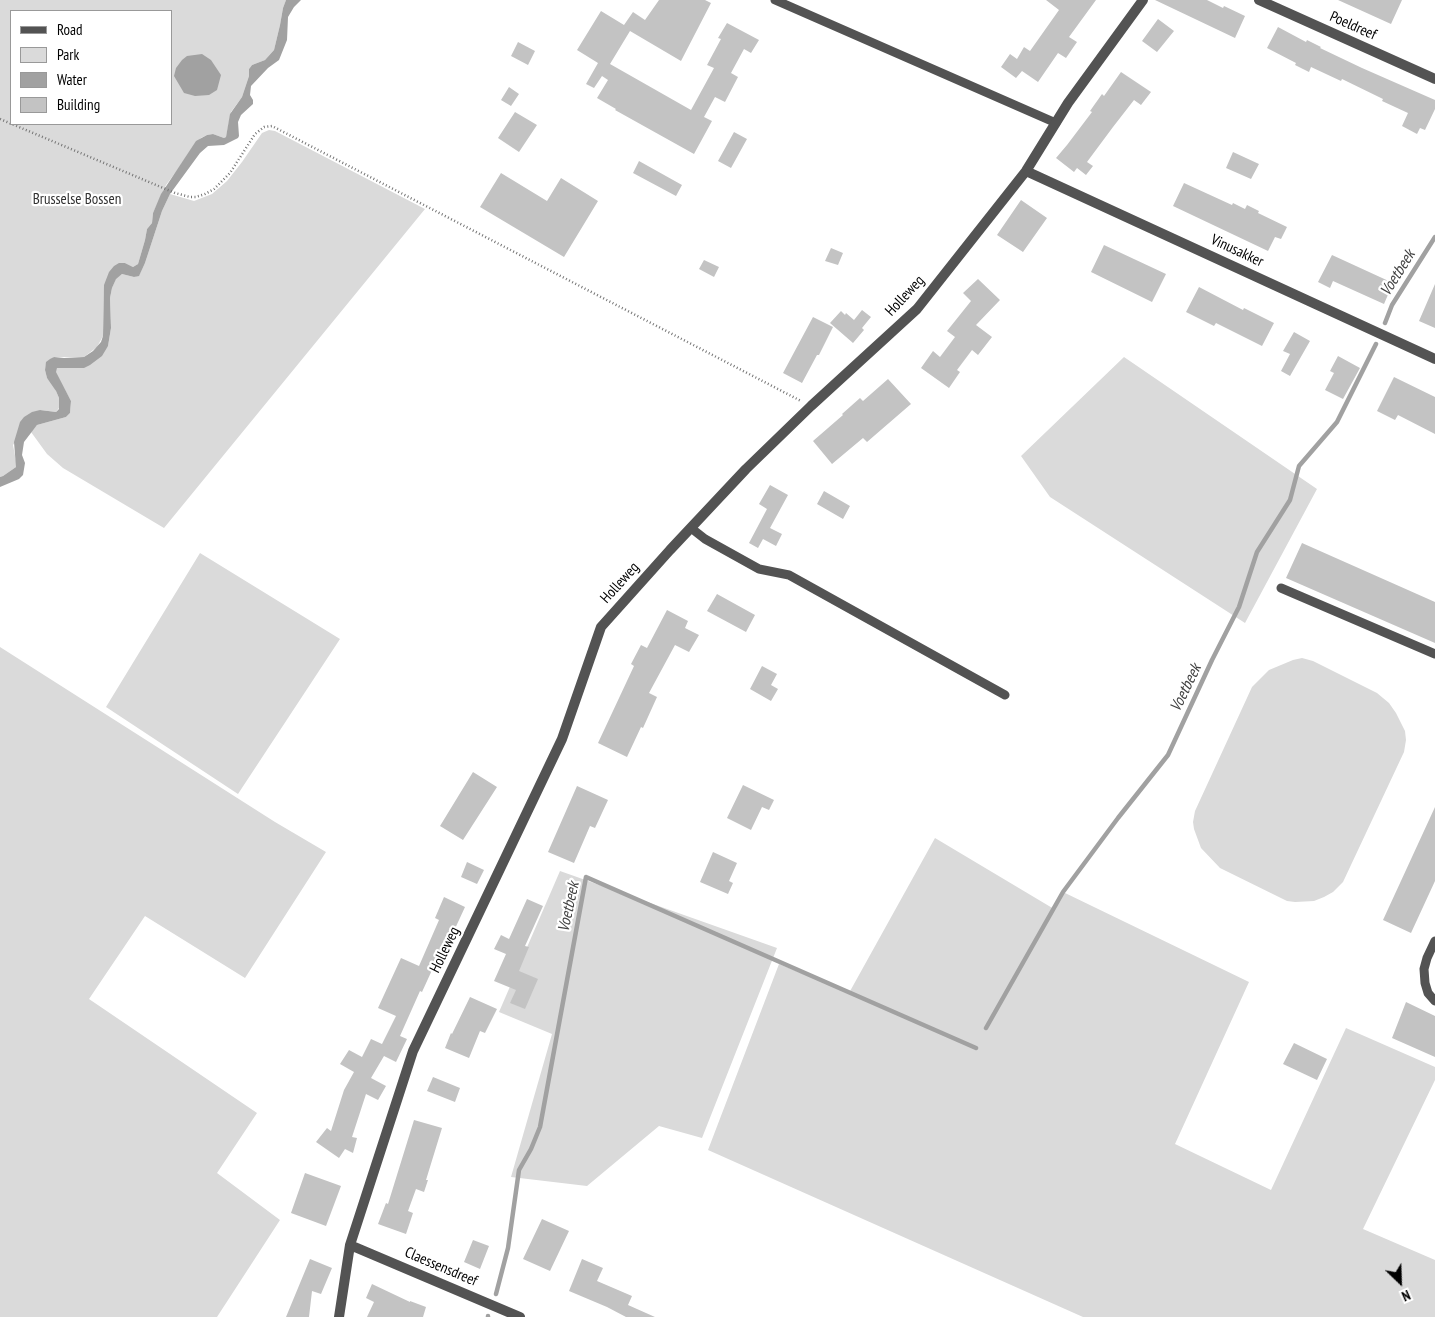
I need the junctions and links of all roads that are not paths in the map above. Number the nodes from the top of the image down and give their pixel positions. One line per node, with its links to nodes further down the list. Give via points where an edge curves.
1 (776, 0): 5 (lane)
2 (1143, 0): 5 (street, Holleweg)
3 (1259, 0): 4 (street, Poeldreef)
4 (1435, 79)
5 (1056, 123): 6 (street, Holleweg)
6 (1026, 171): 7 (street, Vinusakker); 8 (street, Holleweg, via 917,309 811,406)
7 (1435, 359)
8 (691, 528): 11 (lane, via 759,569 788,575); 14 (street, Holleweg, via 601,627 562,739 413,1051)
9 (1282, 588): 10 (lane)
10 (1435, 654)
11 (1005, 695)
12 (1435, 941): 13 (lane, via 1424,969 1428,993)
13 (1435, 1001)
14 (350, 1245): 15 (street, Holleweg); 16 (street, Claessensdreef)
15 (339, 1317)
16 (520, 1317)

